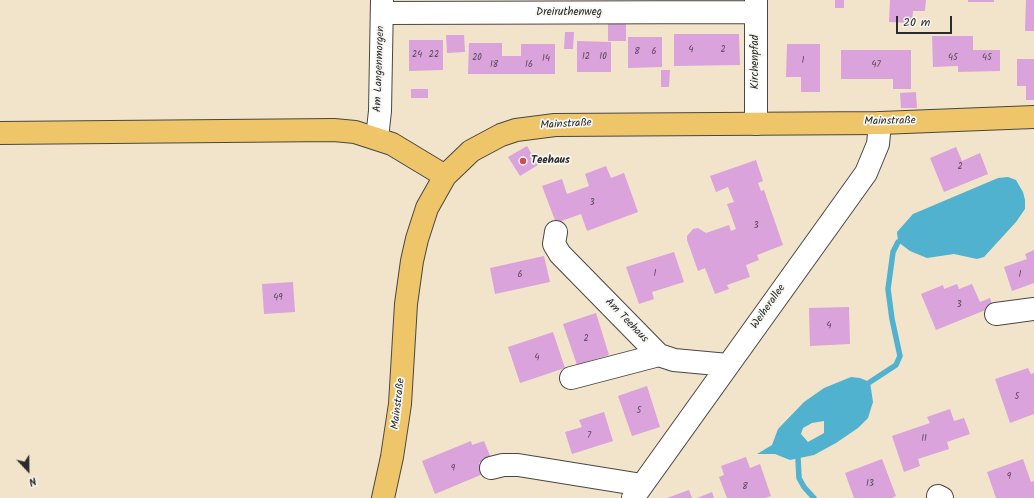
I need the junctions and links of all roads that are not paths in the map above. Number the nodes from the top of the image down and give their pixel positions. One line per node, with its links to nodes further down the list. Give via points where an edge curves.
1 (756, 6): 2 (street, Dreiruthenweg); 5 (street, Kirchenpfad)
2 (382, 7): 7 (street, Am Langenmorgen)
3 (1034, 117): 4 (main road, Mainstraße)
4 (880, 123): 5 (main road, Mainstraße); 13 (street, Weiherallee, via 878,144 866,172)
5 (756, 124): 8 (main road, Mainstraße, via 595,123 528,128 501,135 484,143 458,161)
6 (0, 134): 7 (main road, via 334,130)
7 (377, 138): 8 (main road, via 408,152)
8 (445, 176): 17 (main road, Mainstraße, via 422,220 412,261 406,304 400,404)
9 (556, 232): 12 (street, Am Teehaus, via 554,244 560,254)
10 (1034, 309): 11 (street)
11 (996, 314)
12 (659, 356): 13 (street, via 674,360); 14 (street)
13 (728, 365): 16 (street, Weiherallee)
14 (571, 378)
15 (491, 468): 16 (street, Weiherallee, via 518,465)
16 (638, 492)
17 (383, 498)

